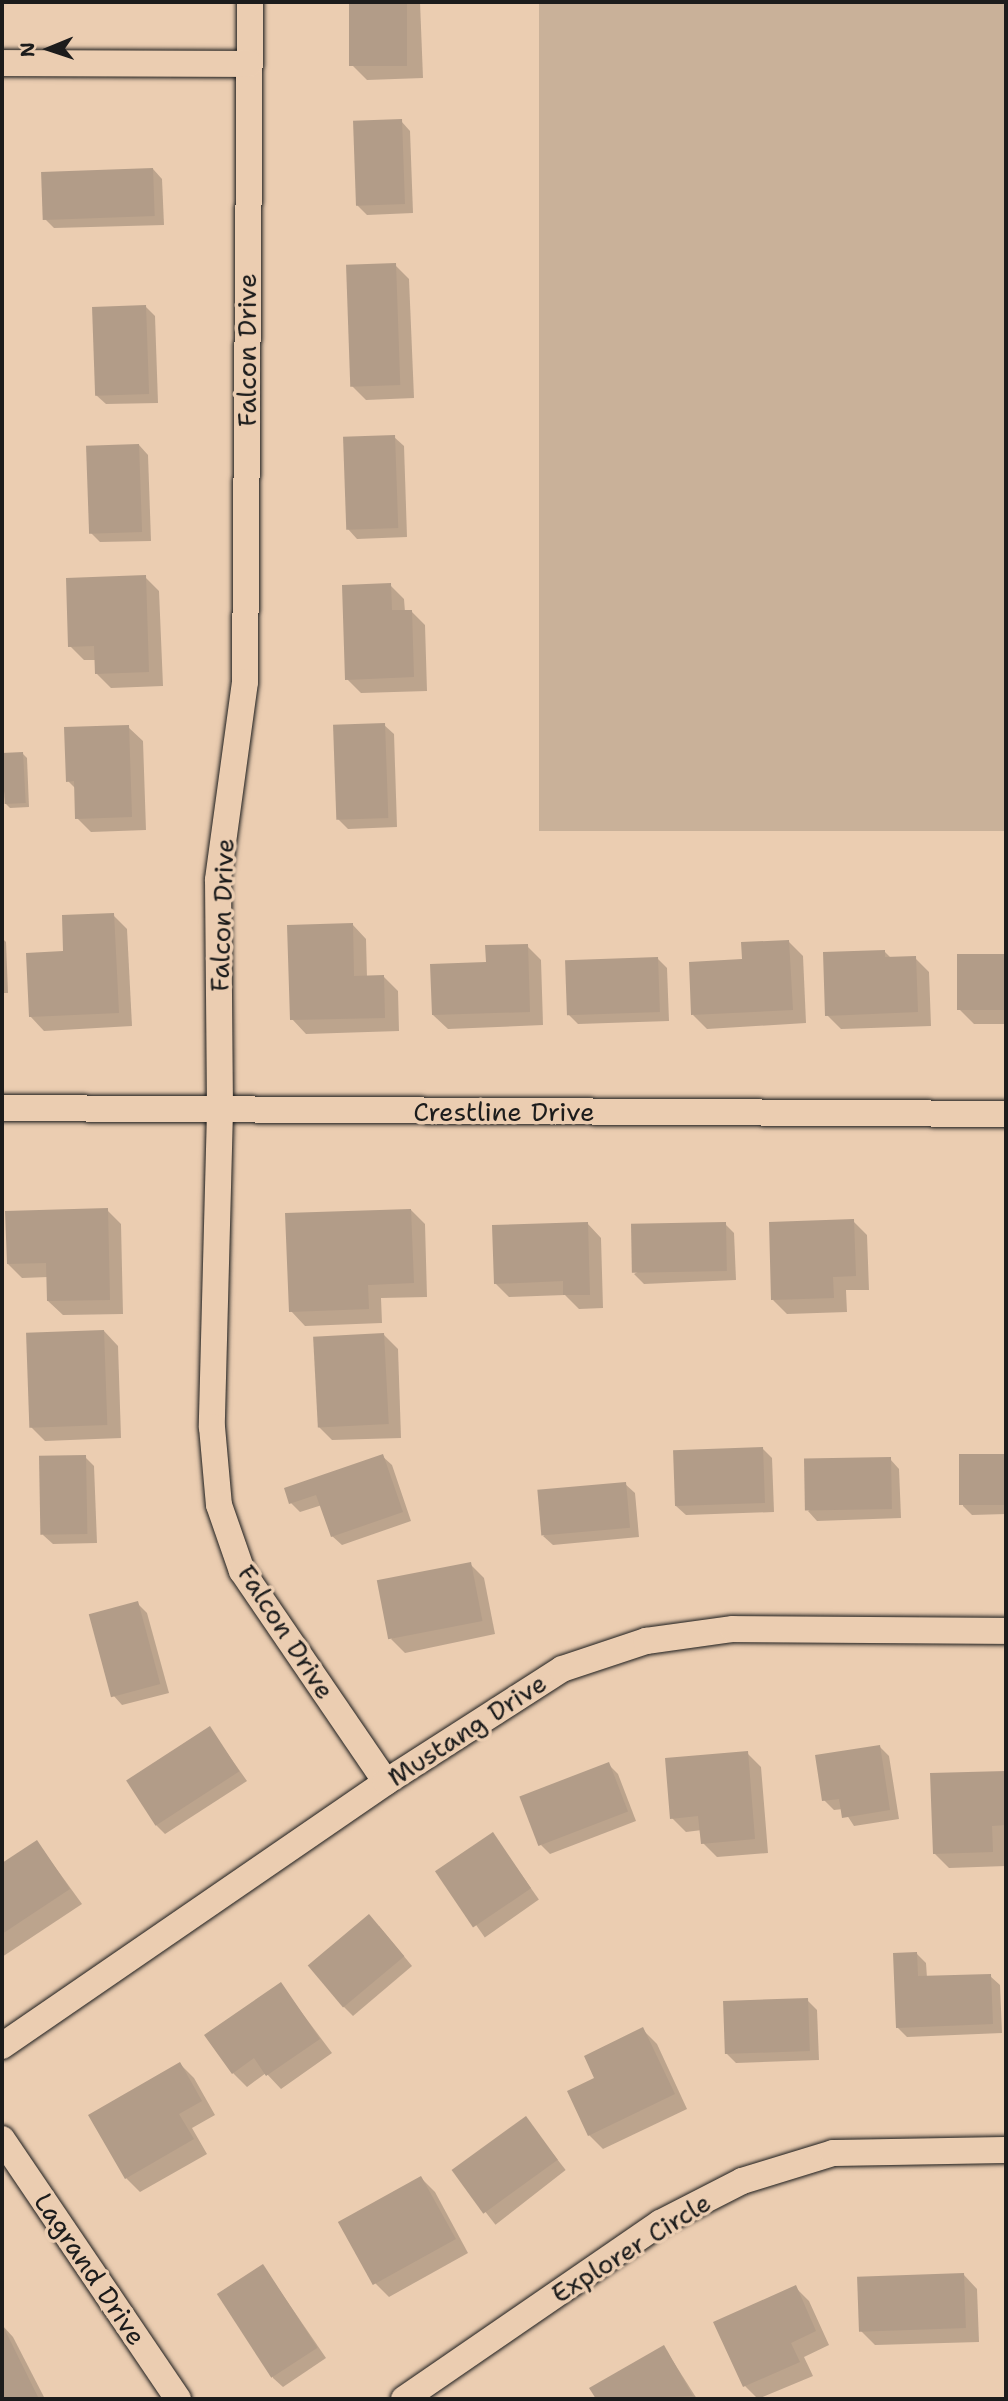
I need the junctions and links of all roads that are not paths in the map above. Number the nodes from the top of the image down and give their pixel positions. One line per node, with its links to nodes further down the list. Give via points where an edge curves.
1 (250, 2): 3 (street, Falcon Drive)
2 (2, 64): 3 (street)
3 (249, 64): 5 (street, Falcon Drive, via 245,682 218,880)
4 (2, 1108): 5 (street, Crestline Drive)
5 (220, 1111): 6 (street, Crestline Drive); 8 (street, Falcon Drive, via 212,1427 219,1505 243,1571)
6 (1006, 1114)
7 (1006, 1631): 8 (street, Mustang Drive, via 733,1629 646,1641 562,1670)
8 (386, 1782): 9 (street, Mustang Drive)
9 (2, 2046)
10 (2, 2139): 12 (street, Lagrand Drive)
11 (1006, 2150): 13 (street, Explorer Circle, via 833,2153 743,2180 660,2224)
12 (178, 2399)
13 (404, 2399)

